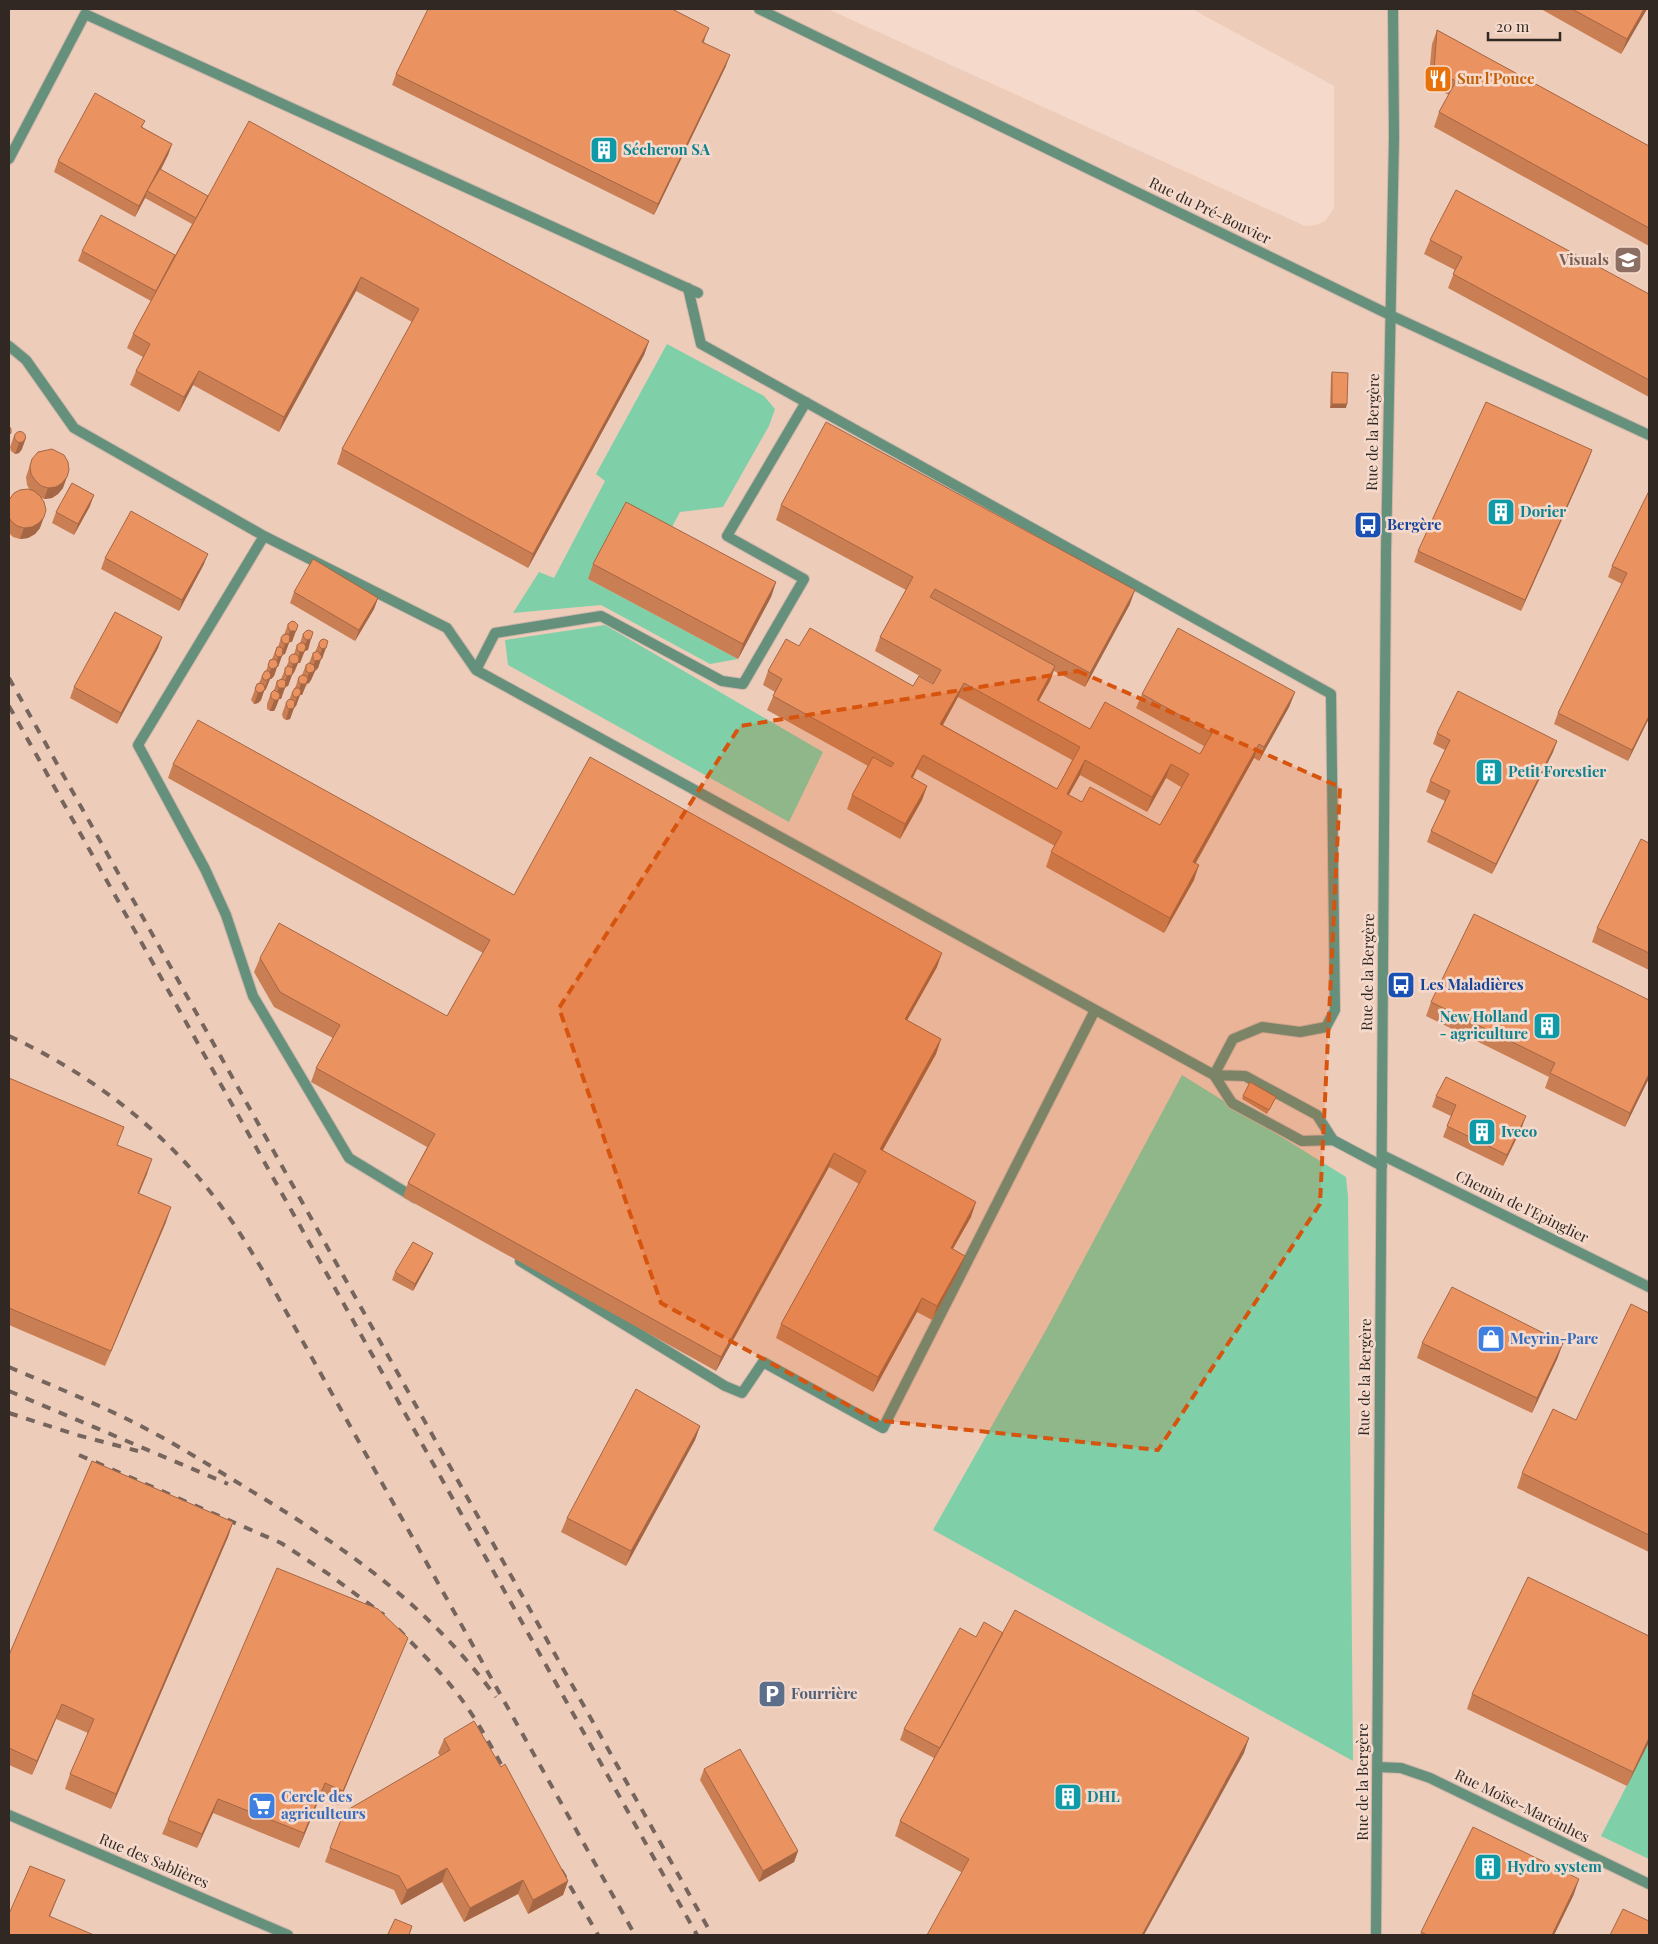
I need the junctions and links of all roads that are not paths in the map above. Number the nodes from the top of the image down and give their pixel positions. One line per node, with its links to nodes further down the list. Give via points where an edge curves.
1 (760, 9): 4 (street, Rue du Pré-Bouvier)
2 (1393, 9): 4 (street, Rue de la Bergère)
3 (9, 159): 6 (street, via 85,14 693,291 701,344)
4 (1390, 315): 7 (street, Rue du Pré-Bouvier); 13 (street, Rue de la Bergère)
5 (9, 346): 8 (street, via 26,360 74,428)
6 (806, 402): 9 (street, via 727,536 804,579 743,684 722,680 601,616 495,633); 11 (street, via 1331,694 1335,1010 1326,1027 1300,1032 1262,1027 1233,1039)
7 (1649, 435)
8 (264, 536): 9 (street, via 447,628); 15 (street, via 138,745 222,906 253,996 350,1158)
9 (476, 670): 10 (street)
10 (1095, 1010): 11 (street); 16 (street, via 883,1428 763,1362 742,1393 725,1386)
11 (1214, 1075): 12 (street, via 1246,1076 1317,1115); 12 (street, via 1232,1103 1252,1114 1302,1141)
12 (1333, 1140): 14 (street)
13 (1382, 1155): 14 (street, Rue de la Bergère); 17 (street, Chemin de l'Epinglier)
14 (1382, 1166): 18 (street, Rue de la Bergère)
15 (426, 1205)
16 (512, 1256)
17 (1649, 1287)
18 (1378, 1767): 20 (street, Rue Moïse-Marcinhes, via 1401,1768 1430,1778); 22 (street, Rue de la Bergère)
19 (9, 1815): 21 (street, Rue des Sablières)
20 (1649, 1884)
21 (288, 1935)
22 (1376, 1935)

